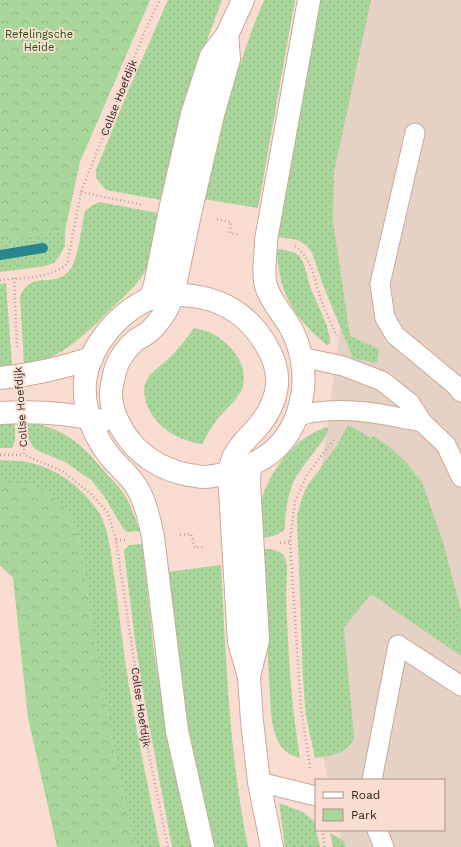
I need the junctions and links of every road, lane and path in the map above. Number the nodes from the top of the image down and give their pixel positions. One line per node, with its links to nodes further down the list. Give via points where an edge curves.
1 (160, 0): 6 (path, Collse Hoefdijk, via 146,28 81,192 67,264 51,273)
2 (243, 0): 4 (main road)
3 (309, 0): 11 (main road, via 266,240 265,277 270,295 290,326)
4 (228, 35): 8 (main road, via 229,59 213,116); 9 (main road, via 211,56 192,114)
5 (415, 133): 14 (lane, via 380,284 385,318 395,335)
6 (14, 278): 7 (path); 13 (path, Collse Hoefdijk)
7 (0, 280)
8 (173, 294): 9 (main road); 10 (main road, via 210,299 236,311 261,335); 20 (main road, via 169,307 160,320 121,357 114,374 111,392)
9 (150, 299): 12 (main road, via 127,311 113,325)
10 (270, 352): 11 (main road); 24 (main road, via 277,370 273,400 266,416 240,445 233,457)
11 (300, 357): 17 (main road, via 303,380); 19 (lane, via 343,366 382,380 410,404)
12 (92, 358): 13 (main road, via 65,367); 18 (main road, via 85,381)
13 (9, 377)
14 (461, 392)
15 (22, 412): 16 (main road); 18 (main road); 22 (path, Collse Hoefdijk)
16 (0, 413)
17 (296, 417): 19 (lane, via 342,410 372,412); 23 (main road, via 273,452)
18 (90, 418): 20 (main road); 34 (main road, via 95,435 103,448 135,485 146,506 153,537 178,731)
19 (422, 422): 25 (lane, via 446,445)
20 (119, 425): 24 (main road, via 136,448 153,462 169,470 203,477)
21 (0, 455): 22 (path)
22 (24, 455): 33 (path, Collse Hoefdijk, via 62,471 108,513 116,540 146,740)
23 (250, 465): 24 (main road); 26 (main road, via 249,490 258,640)
24 (229, 473): 26 (main road, via 239,642)
25 (461, 477)
26 (249, 677): 29 (main road)
27 (461, 686): 28 (lane, via 398,645)
28 (372, 779)
29 (259, 782): 30 (lane); 35 (main road)
30 (315, 796)
31 (322, 831): 36 (path)
32 (378, 831): 37 (lane)
33 (168, 847)
34 (203, 847)
35 (272, 847)
36 (326, 847)
37 (384, 847)

